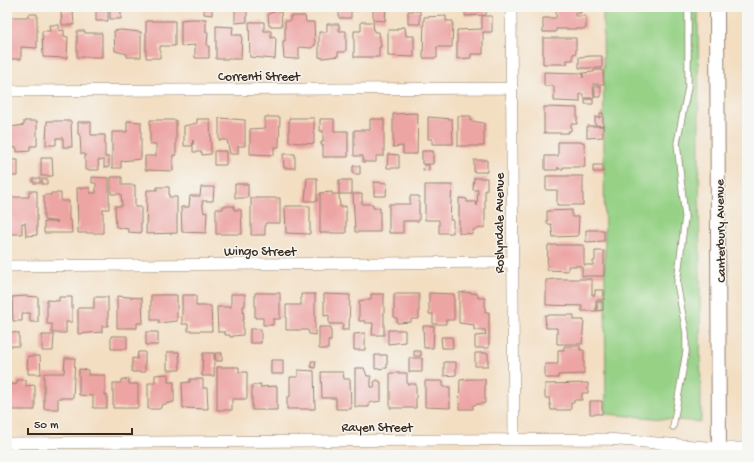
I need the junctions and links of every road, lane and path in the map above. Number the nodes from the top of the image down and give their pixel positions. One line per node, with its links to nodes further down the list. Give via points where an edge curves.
1 (511, 7): 4 (street, Roslyndale Avenue)
2 (688, 7): 8 (lane, via 688,87 677,143 685,217 677,283 686,333 686,352)
3 (717, 7): 12 (street, Canterbury Avenue)
4 (512, 88): 5 (street, Correnti Street); 6 (street, Roslyndale Avenue)
5 (7, 91)
6 (513, 262): 7 (street, Wingo Street); 9 (street, Roslyndale Avenue)
7 (7, 266)
8 (673, 427)
9 (514, 440): 10 (street, Rayen Street); 12 (street, Rayen Street, via 607,439)
10 (7, 443)
11 (747, 448): 12 (street, Rayen Street)
12 (719, 451)

